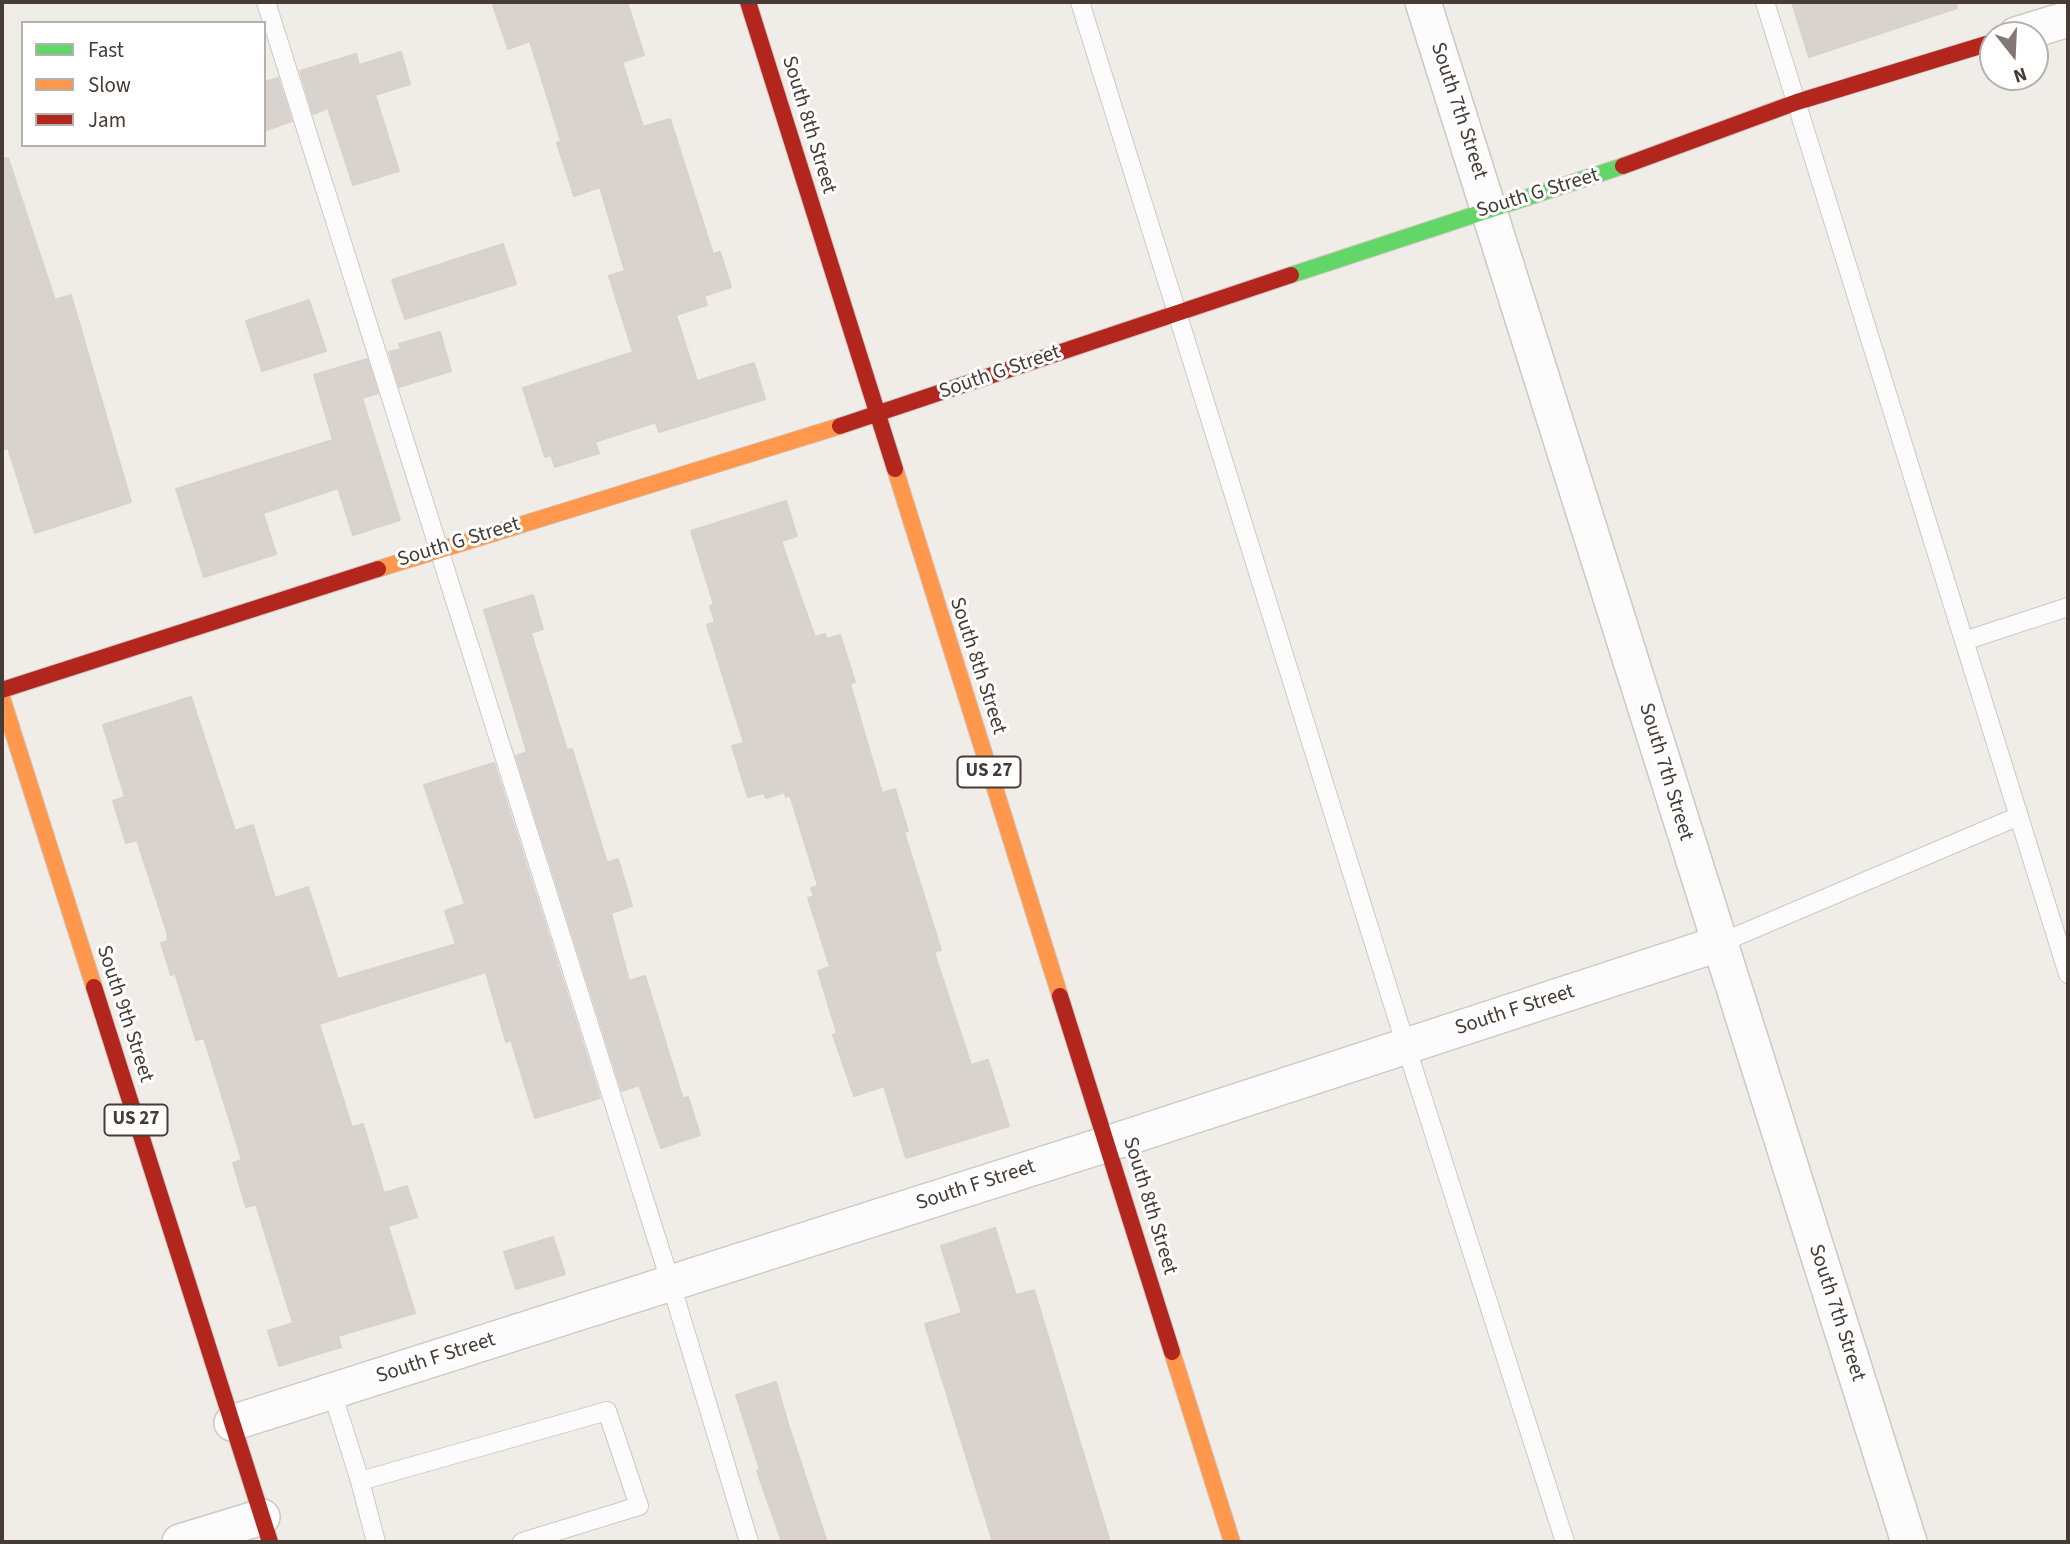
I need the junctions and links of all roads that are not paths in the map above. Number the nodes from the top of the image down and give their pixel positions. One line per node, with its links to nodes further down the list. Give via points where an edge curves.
1 (266, 2): 13 (lane)
2 (748, 2): 12 (main road, South 8th Street / US 27)
3 (1080, 2): 11 (lane)
4 (1423, 2): 10 (street, South 7th Street)
5 (1765, 2): 9 (lane)
6 (2068, 19): 7 (street)
7 (2049, 25)
8 (1979, 46): 9 (main road, South G Street)
9 (1797, 102): 10 (main road, South G Street, via 1578,183); 15 (lane)
10 (1490, 208): 11 (main road, South G Street); 20 (street, South 7th Street)
11 (1177, 314): 12 (main road, South G Street); 22 (lane)
12 (875, 415): 13 (main road, South G Street); 23 (main road, South 8th Street / US 27)
13 (439, 549): 16 (main road, South G Street); 24 (lane)
14 (2068, 607): 15 (lane)
15 (1964, 641): 19 (lane)
16 (2, 690)
17 (2, 698): 18 (main road, South 9th Street / US 27)
18 (8, 740): 26 (main road, South 9th Street / US 27)
19 (2019, 816): 20 (lane); 21 (lane)
20 (1718, 944): 22 (street, South F Street); 35 (street, South 7th Street)
21 (2068, 974)
22 (1406, 1046): 23 (street, South F Street); 34 (lane)
23 (1107, 1144): 24 (street, South F Street); 33 (main road, South 8th Street / US 27)
24 (671, 1284): 25 (street, South F Street); 32 (lane)
25 (332, 1392): 26 (street, South F Street); 27 (lane)
26 (232, 1423): 28 (main road, South 9th Street / US 27)
27 (360, 1481): 30 (lane); 31 (lane, via 607,1411 639,1506)
28 (266, 1529): 29 (street)
29 (180, 1542)
30 (376, 1542)
31 (522, 1542)
32 (749, 1542)
33 (1232, 1542)
34 (1565, 1542)
35 (1909, 1542)

